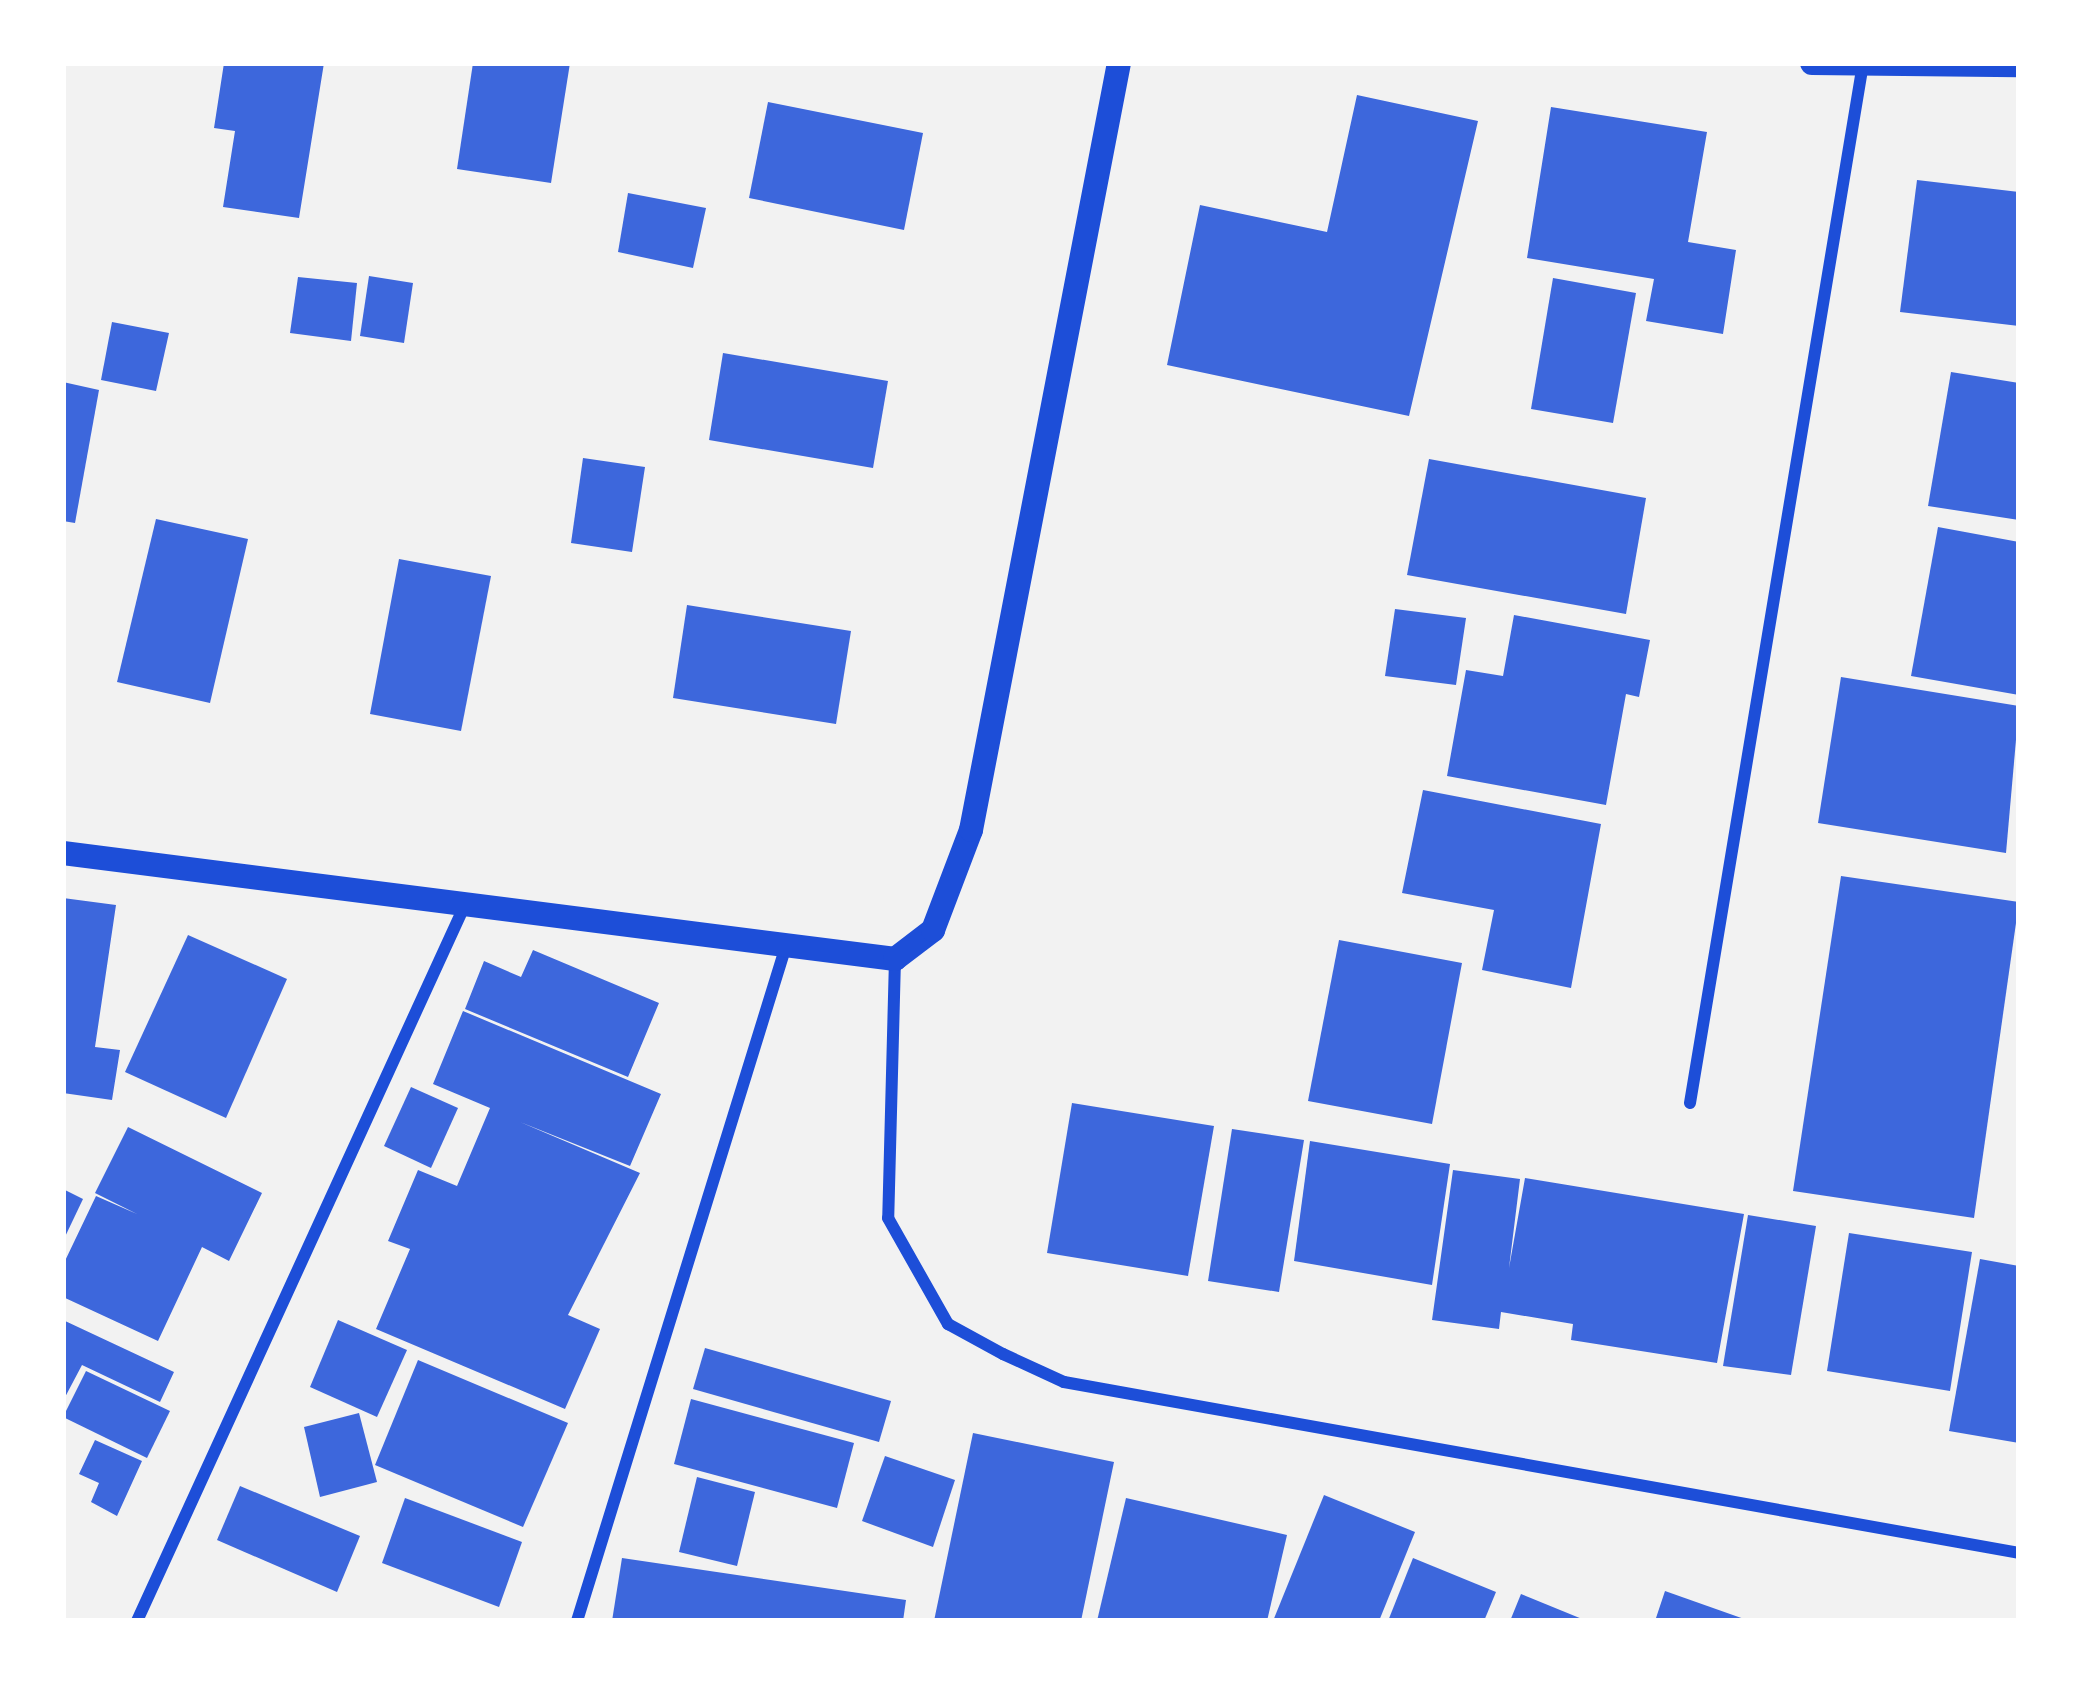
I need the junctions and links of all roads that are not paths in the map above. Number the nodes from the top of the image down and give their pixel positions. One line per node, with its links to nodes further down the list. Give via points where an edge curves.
1 (1119, 63): 8 (main road, via 971,830 933,930)
2 (1812, 63): 4 (main road)
3 (2019, 65): 4 (main road)
4 (1862, 66): 9 (street)
5 (63, 853): 6 (main road)
6 (462, 911): 7 (main road); 11 (street)
7 (788, 942): 8 (main road); 12 (street)
8 (896, 959): 10 (street, via 888,1217 948,1324 1003,1354 1064,1382)
9 (1690, 1102)
10 (2019, 1553)
11 (137, 1621)
12 (577, 1621)

